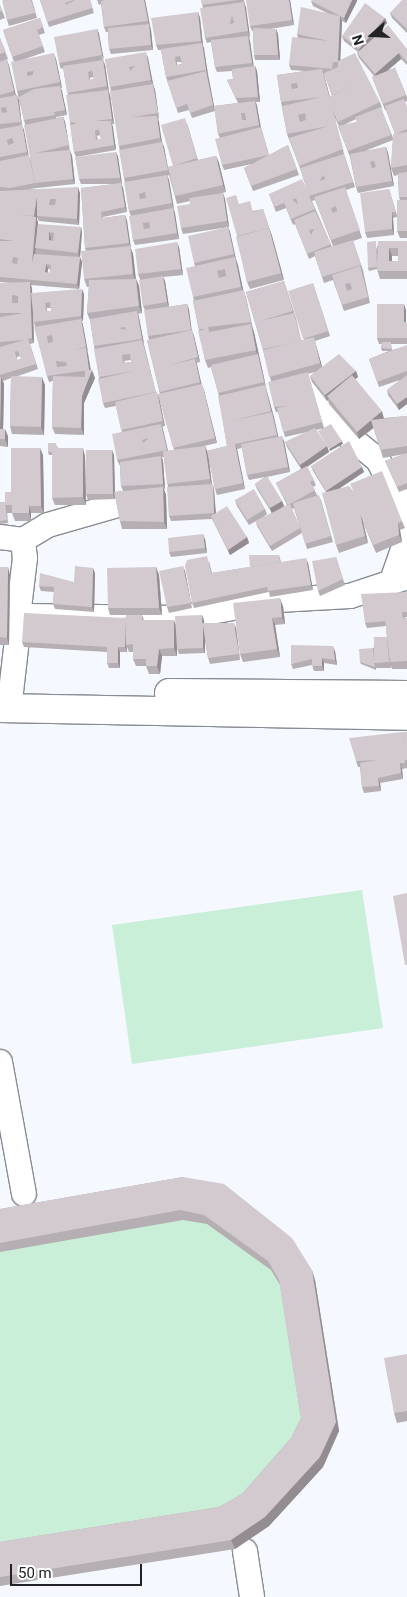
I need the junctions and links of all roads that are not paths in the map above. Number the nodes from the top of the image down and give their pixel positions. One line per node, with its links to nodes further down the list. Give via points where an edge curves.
1 (312, 382): 3 (street, via 336,426 378,460 402,506)
2 (114, 506): 5 (street)
3 (407, 529)
4 (407, 538): 6 (street)
5 (11, 539): 7 (street)
6 (400, 578): 7 (street, via 350,596 278,600 177,618)
7 (20, 613): 9 (street)
8 (407, 695): 9 (main road)
9 (4, 697): 10 (main road)
10 (407, 716)
11 (0, 1062): 12 (street)
12 (24, 1194)
13 (245, 1552): 14 (street)
14 (252, 1597)

